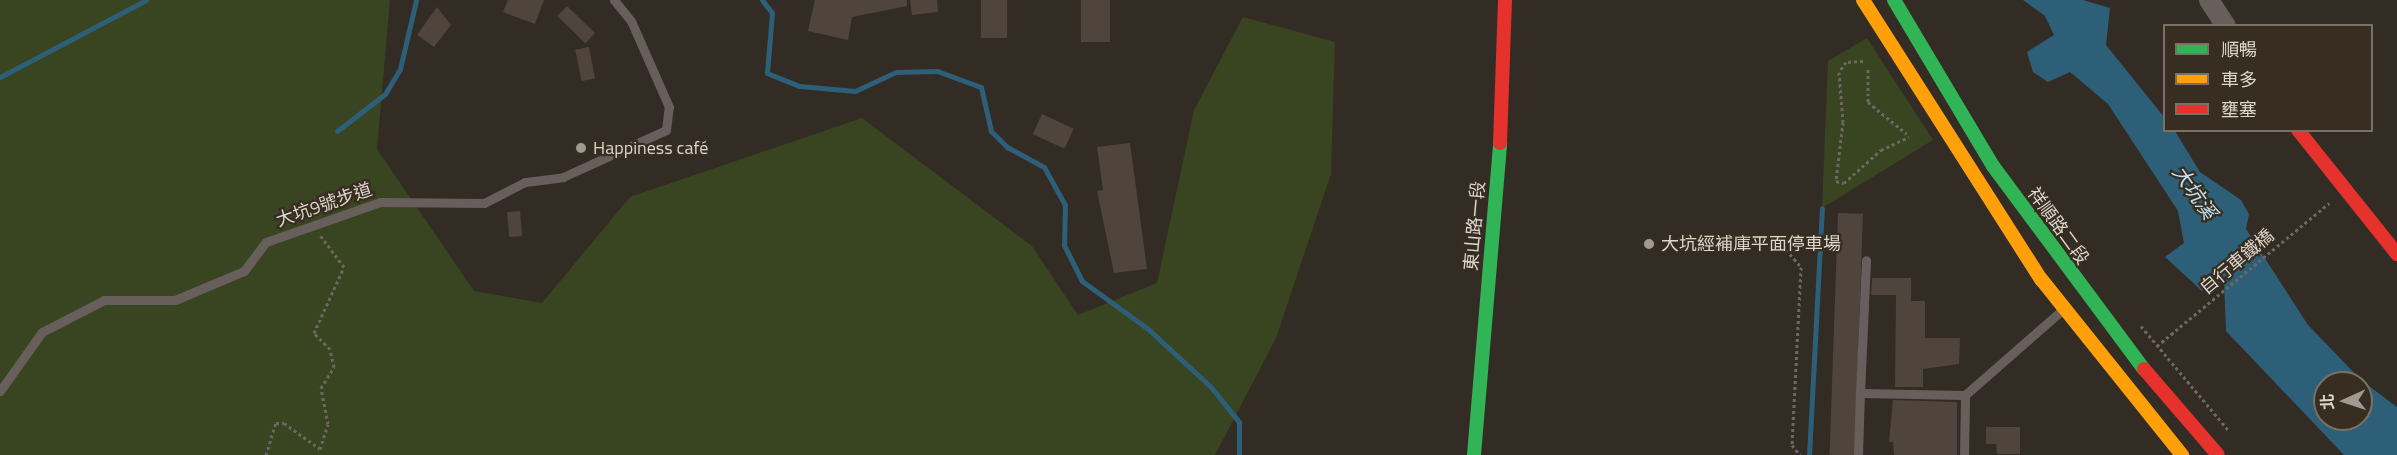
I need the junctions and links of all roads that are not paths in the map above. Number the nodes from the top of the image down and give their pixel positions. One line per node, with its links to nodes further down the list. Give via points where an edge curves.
1 (614, 0): 11 (lane, 大坑9號步道, via 631,21 669,107 666,130 563,177 525,182 483,203 380,202 315,228 266,242 244,271 175,300 120,297 42,332)
2 (1505, 0): 14 (street, 東山路一段, via 1499,157)
3 (1863, 0): 10 (street)
4 (1894, 0): 18 (street, 祥順路二段, via 1993,166 2140,364)
5 (2209, 0): 6 (street)
6 (2225, 24)
7 (2300, 132): 8 (street)
8 (2397, 254)
9 (1866, 260): 12 (lane)
10 (2064, 309): 13 (lane); 17 (street)
11 (0, 391)
12 (1860, 393): 13 (lane); 15 (lane)
13 (1965, 394): 16 (lane)
14 (1474, 455)
15 (1858, 455)
16 (1964, 455)
17 (2182, 455)
18 (2218, 455)

